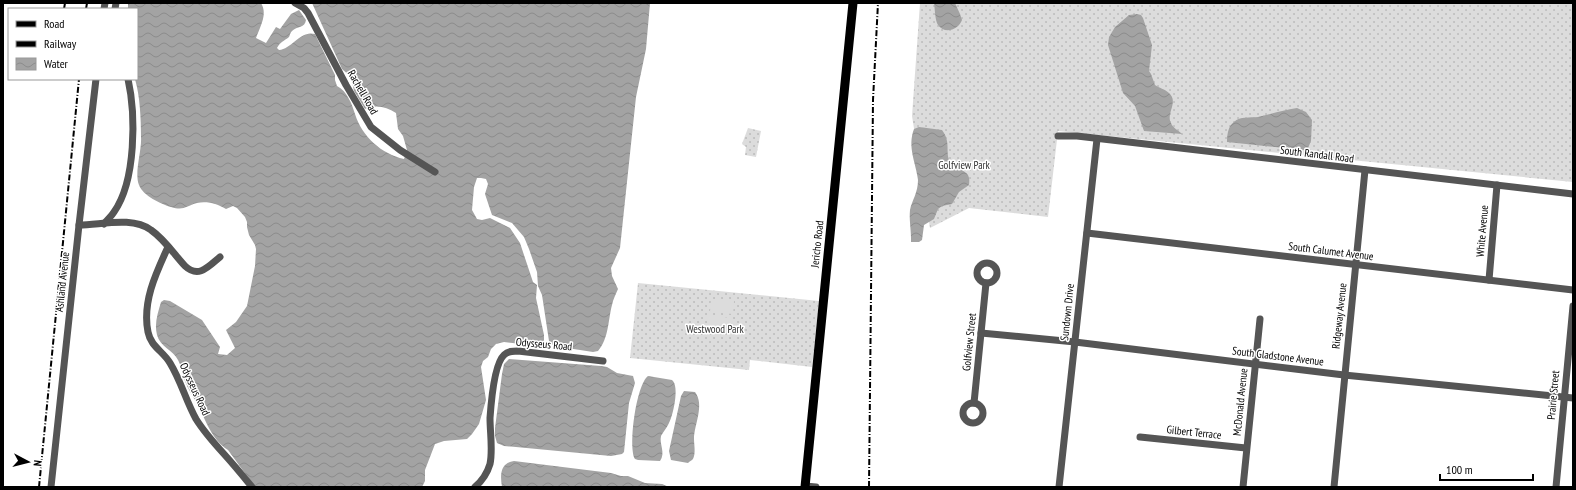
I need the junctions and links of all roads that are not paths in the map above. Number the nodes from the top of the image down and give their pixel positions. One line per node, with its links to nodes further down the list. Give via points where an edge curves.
1 (295, 3): 8 (street, Rachell Road, via 308,13 371,126 400,150)
2 (853, 3): 35 (main road, Jericho Road)
3 (96, 80): 12 (street, Ashland Avenue)
4 (128, 80): 11 (street, via 132,117 131,160 124,193)
5 (1058, 136): 6 (street, South Randall Road)
6 (1097, 139): 7 (street, South Randall Road); 13 (street, Sundown Drive)
7 (1365, 170): 9 (street, South Randall Road); 16 (street, Ridgeway Avenue)
8 (436, 172)
9 (1498, 185): 10 (street, South Randall Road); 17 (street, White Avenue)
10 (1573, 194)
11 (104, 224): 12 (street); 14 (street, via 133,223 143,226 158,235)
12 (79, 225): 32 (street, Ashland Avenue)
13 (1087, 233): 16 (street, South Calumet Avenue); 23 (street, Sundown Drive)
14 (168, 247): 15 (street, via 189,269 199,272); 33 (street, Odysseus Road, via 151,291 147,320 150,340 164,354 177,375 188,404 203,431)
15 (220, 257)
16 (1355, 265): 17 (street, South Calumet Avenue); 26 (street, Ridgeway Avenue)
17 (1489, 280): 19 (street, South Calumet Avenue)
18 (986, 283): 22 (street, Golfview Street)
19 (1573, 290)
20 (1573, 306): 27 (street, Prairie Street)
21 (1260, 319): 25 (street, McDonald Avenue)
22 (981, 333): 23 (street, South Gladstone Avenue); 29 (street, Golfview Street)
23 (1075, 342): 25 (street, South Gladstone Avenue); 37 (street, Sundown Drive)
24 (602, 361): 34 (street, Odysseus Road, via 510,351 503,356 499,360 491,408 490,463 483,479)
25 (1255, 364): 26 (street, South Gladstone Avenue); 31 (street, McDonald Avenue)
26 (1344, 375): 27 (street, South Gladstone Avenue); 39 (street, Ridgeway Avenue)
27 (1564, 398): 28 (street, South Gladstone Avenue); 40 (street, Prairie Street)
28 (1573, 398)
29 (974, 403)
30 (1140, 437): 31 (street, Gilbert Terrace)
31 (1246, 448): 38 (street, McDonald Avenue)
32 (51, 487)
33 (252, 487)
34 (475, 487)
35 (805, 487): 36 (street)
36 (816, 487)
37 (1059, 487)
38 (1242, 487)
39 (1334, 487)
40 (1556, 487)

